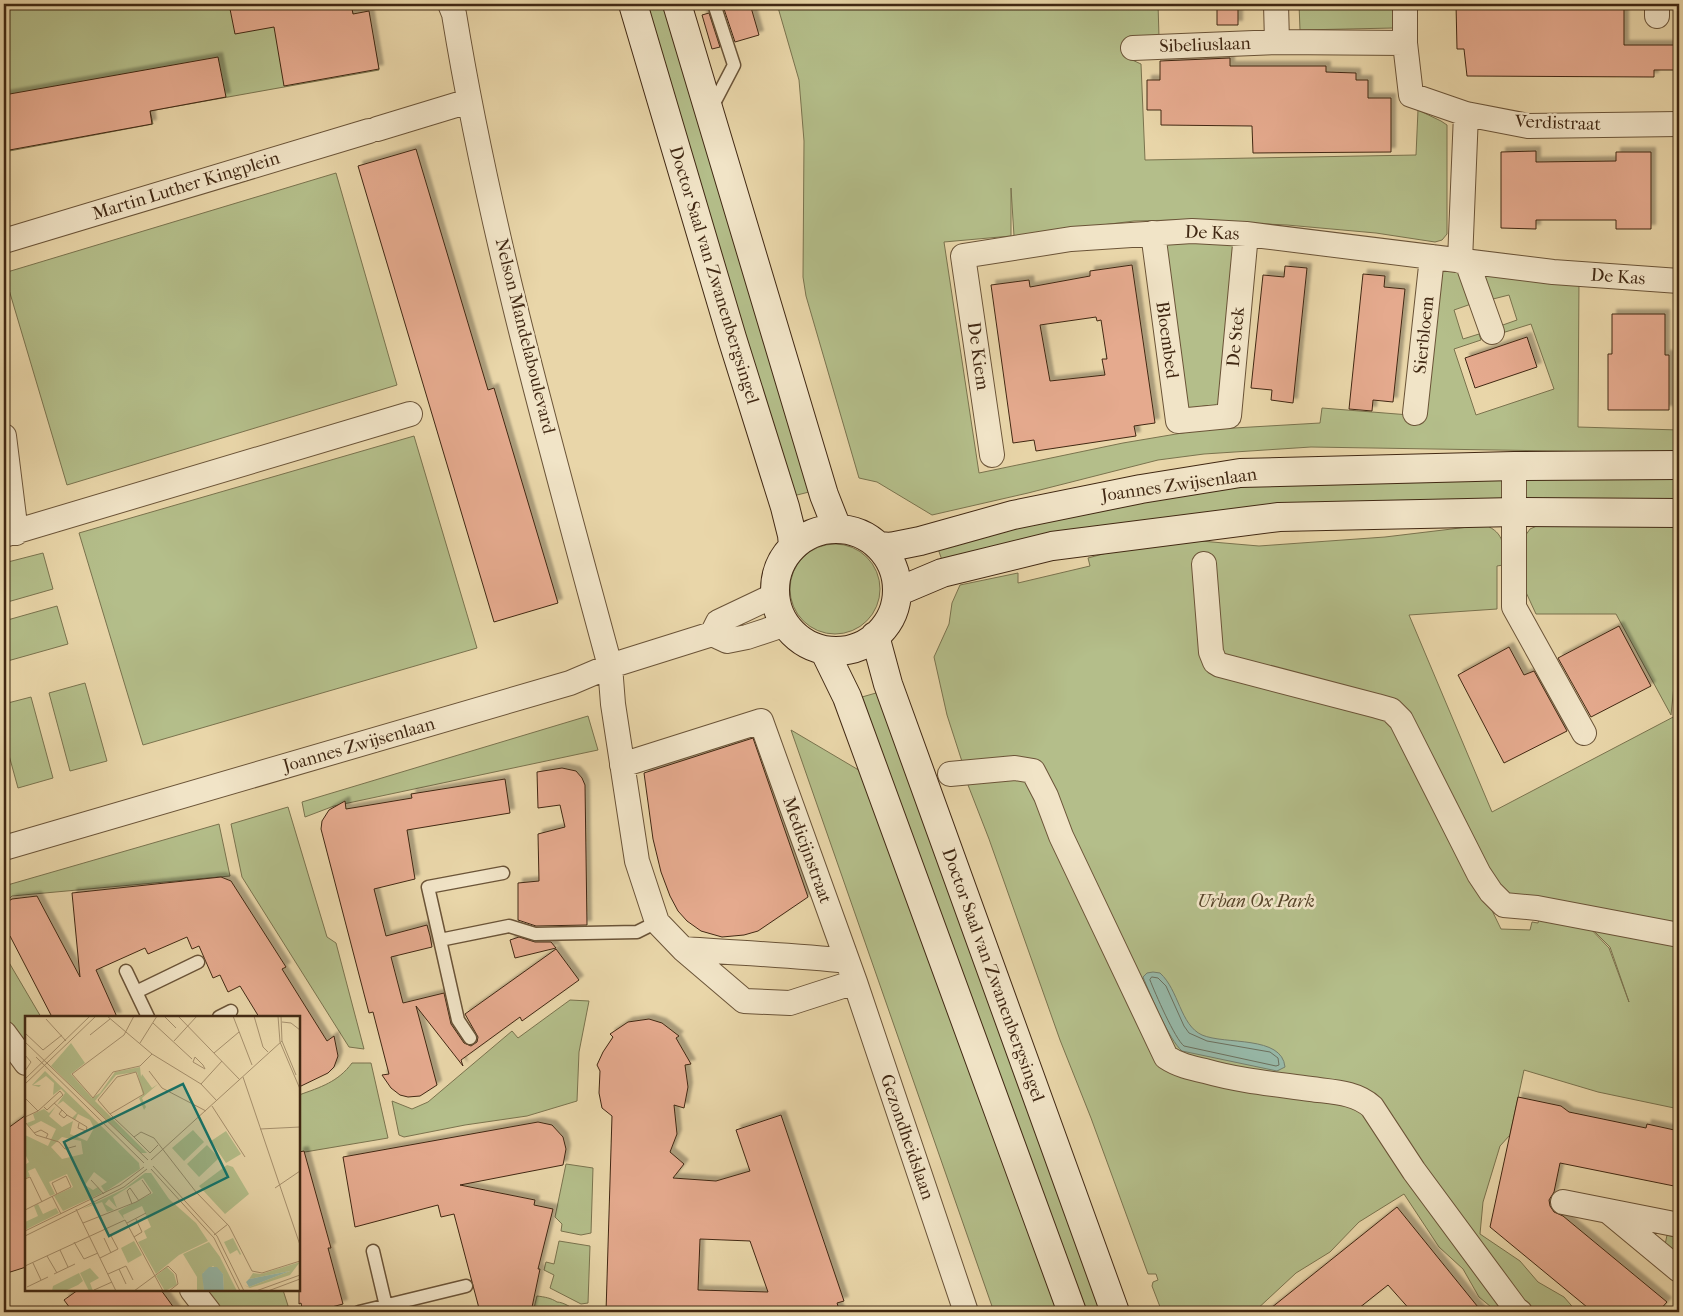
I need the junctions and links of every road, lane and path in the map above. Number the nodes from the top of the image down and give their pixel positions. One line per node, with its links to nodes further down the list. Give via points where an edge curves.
1 (450, 4): 10 (street, Nelson Mandelaboulevard)
2 (633, 4): 33 (main road, Doctor Saal van Zwanenbergsingel, via 785,507)
3 (677, 4): 11 (main road)
4 (714, 4): 11 (lane, via 734,65)
5 (1276, 4): 7 (street, Sibeliuslaan)
6 (1405, 4): 8 (street)
7 (1277, 42): 8 (street, Sibeliuslaan); 9 (street, Sibeliuslaan)
8 (1405, 43): 12 (street, Verdistraat, via 1411,95)
9 (1133, 48)
10 (468, 101): 16 (street, Martin Luther Kingplein); 42 (street, Nelson Mandelaboulevard, via 522,335)
11 (710, 111): 31 (main road, via 824,495)
12 (1466, 114): 13 (street, Verdistraat, via 1528,126); 19 (street)
13 (1679, 124)
14 (1153, 233): 15 (street, De Kas); 17 (street, De Kas, via 1071,239); 24 (street, Bloembed, via 1178,421)
15 (1246, 234): 18 (street, De Kas); 24 (street, De Stek, via 1229,416)
16 (4, 241)
17 (963, 256): 26 (street, De Kiem)
18 (1432, 257): 19 (street, De Kas); 22 (street, Sierbloem)
19 (1464, 261): 20 (street, De Kas, via 1553,272); 21 (street)
20 (1679, 281)
21 (1492, 332)
22 (1415, 413)
23 (410, 414): 32 (street)
24 (1204, 418)
25 (4, 436): 32 (street)
26 (992, 455)
27 (1679, 465): 28 (main road, Joannes Zwijsenlaan)
28 (1514, 466): 29 (street); 34 (main road, Joannes Zwijsenlaan, via 1240,473 1131,490 1013,515 890,547)
29 (1515, 512): 30 (main road); 36 (main road, via 1279,517 1052,546 942,573); 43 (street, via 1514,607)
30 (1679, 513)
31 (837, 528): 33 (main road, via 806,536); 34 (main road, via 860,533)
32 (10, 534)
33 (793, 546): 37 (main road, via 778,569)
34 (879, 546): 36 (main road, via 893,567)
35 (1204, 564): 49 (street, via 1211,652 1215,662 1394,712 1479,874 1504,904)
36 (897, 592): 40 (main road, via 891,616)
37 (775, 595): 38 (main road); 39 (street, Joannes Zwijsenlaan, via 718,622)
38 (786, 624): 39 (street, via 727,641); 41 (main road, via 803,641)
39 (712, 634): 42 (street, Joannes Zwijsenlaan)
40 (875, 636): 41 (main road, via 851,648); 74 (main road, Doctor Saal van Zwanenbergsingel, via 888,684)
41 (824, 650): 73 (main road, via 847,696)
42 (610, 666): 44 (street); 46 (street, Joannes Zwijsenlaan, via 570,683)
43 (1584, 733)
44 (622, 765): 48 (street, via 637,861); 54 (street, Medicijnstraat, via 761,721)
45 (950, 774): 75 (street, via 1015,768 1033,771 1166,1057 1176,1064 1231,1078 1337,1092 1368,1103 1414,1171)
46 (4, 848)
47 (502, 872): 50 (lane, via 428,887)
48 (657, 922): 50 (lane, via 637,932 535,934 509,926); 51 (street)
49 (1679, 936)
50 (440, 940): 60 (lane, via 458,1020)
51 (683, 949): 54 (street, via 813,957); 54 (street, via 744,1001 790,1003)
52 (198, 962): 55 (lane)
53 (126, 971): 55 (lane)
54 (851, 972): 72 (street, Gezondheidslaan)
55 (136, 992): 57 (lane)
56 (232, 1011): 58 (lane)
57 (148, 1016)
58 (221, 1016)
59 (4, 1032): 61 (street)
60 (470, 1038)
61 (25, 1062)
62 (1563, 1202): 63 (street)
63 (1607, 1210): 64 (street); 66 (street)
64 (1679, 1225)
65 (373, 1251): 69 (lane)
66 (1679, 1270)
67 (466, 1286): 69 (lane)
68 (193, 1291): 70 (street)
69 (386, 1306): 71 (lane)
70 (209, 1312)
71 (359, 1312)
72 (966, 1312)
73 (1072, 1312)
74 (1115, 1312)
75 (1520, 1312)

